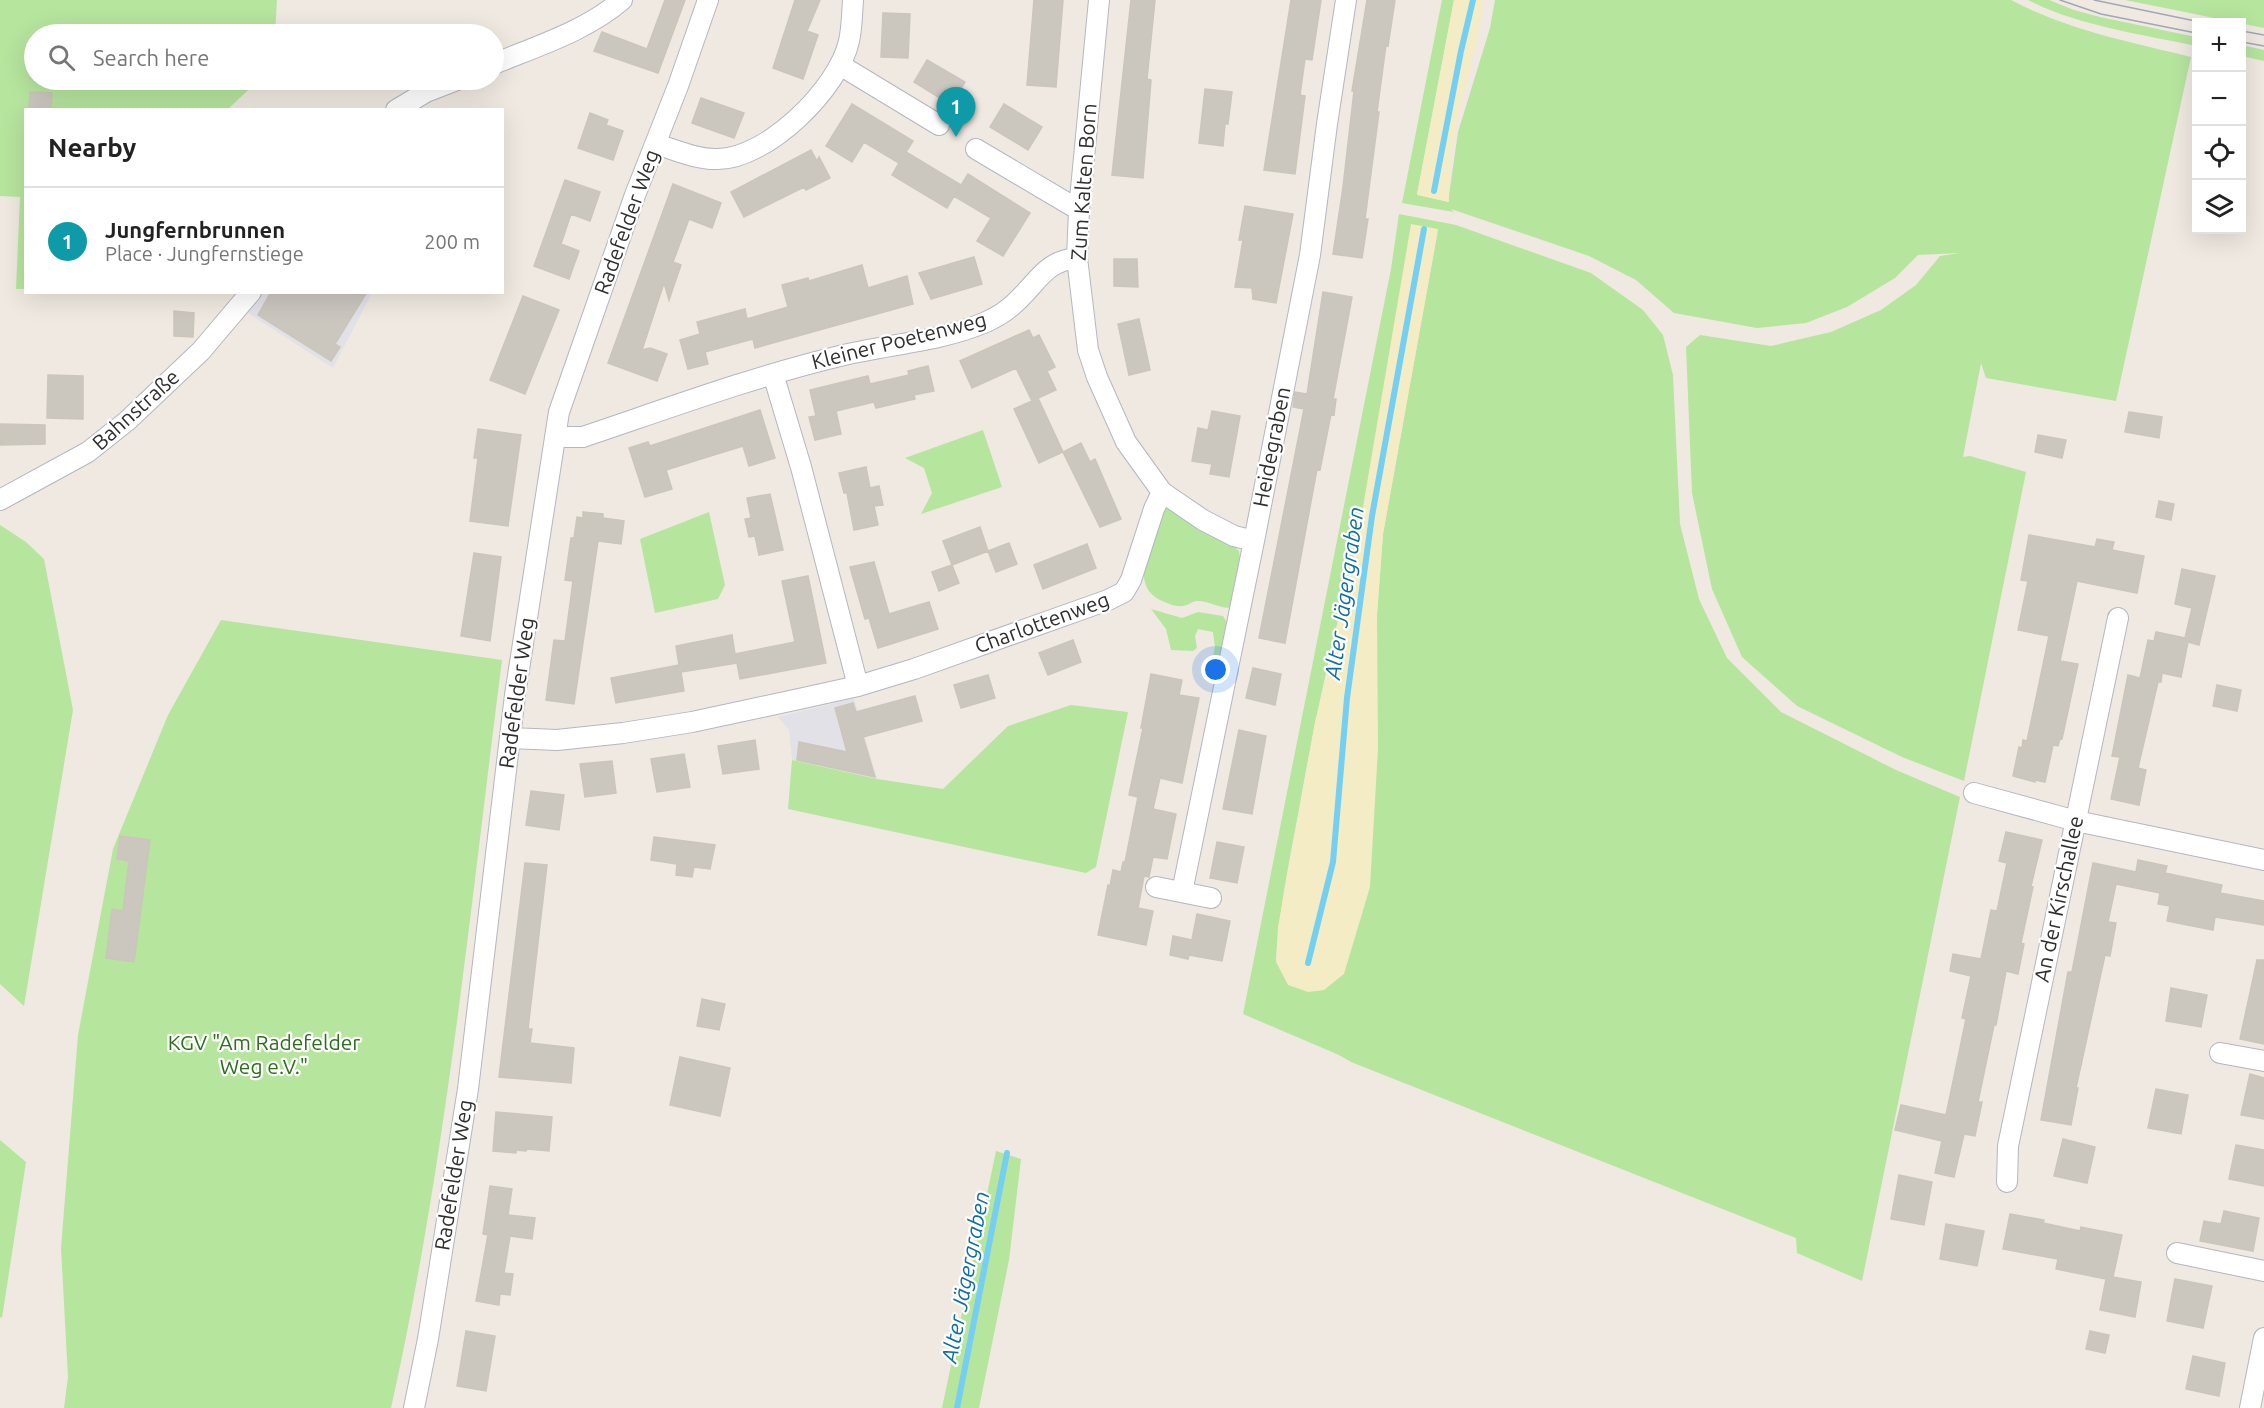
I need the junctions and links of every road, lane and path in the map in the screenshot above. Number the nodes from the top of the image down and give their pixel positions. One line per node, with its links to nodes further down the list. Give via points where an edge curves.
1 (622, 0): 6 (street, via 608,13)
2 (708, 0): 11 (street, Radefelder Weg)
3 (854, 0): 7 (street, via 849,42)
4 (1099, 0): 13 (street, Zum Kalten Born)
5 (1346, 0): 20 (street, Heidegraben, via 1310,255)
6 (504, 60)
7 (840, 65): 10 (street); 11 (street, via 805,111 779,134 748,152 706,159)
8 (431, 90): 9 (street)
9 (399, 108)
10 (939, 125)
11 (656, 144): 17 (street, Radefelder Weg, via 634,195 563,401)
12 (976, 149): 13 (street)
13 (1079, 210): 14 (street, Zum Kalten Born)
14 (1077, 258): 16 (street, Kleiner Poetenweg, via 1062,260 1047,269 1015,303 985,322); 18 (street, Zum Kalten Born, via 1088,350 1097,377 1126,442)
15 (249, 294): 19 (street, Bahnstraße, via 201,351 127,421 88,452)
16 (773, 374): 17 (street, Kleiner Poetenweg, via 583,437); 22 (street)
17 (555, 437): 23 (street, Radefelder Weg)
18 (1162, 492): 20 (street, Zum Kalten Born, via 1234,537); 22 (street, Charlottenweg, via 1124,592)
19 (0, 500)
20 (1254, 541): 28 (street, Heidegraben)
21 (2118, 618): 25 (street, An der Kirschallee)
22 (858, 686): 23 (street, Charlottenweg, via 623,733 557,741)
23 (510, 738): 36 (street, Radefelder Weg, via 468,1089)
24 (1974, 793): 25 (street)
25 (2076, 821): 26 (street); 32 (street, An der Kirschallee, via 2008,1146)
26 (2264, 860)
27 (1156, 887): 28 (street)
28 (1182, 892): 29 (street)
29 (1212, 898)
30 (2220, 1053): 31 (street)
31 (2264, 1061)
32 (2007, 1182)
33 (2177, 1253): 34 (street)
34 (2264, 1271)
35 (2264, 1338): 37 (street)
36 (414, 1408)
37 (2250, 1408)

